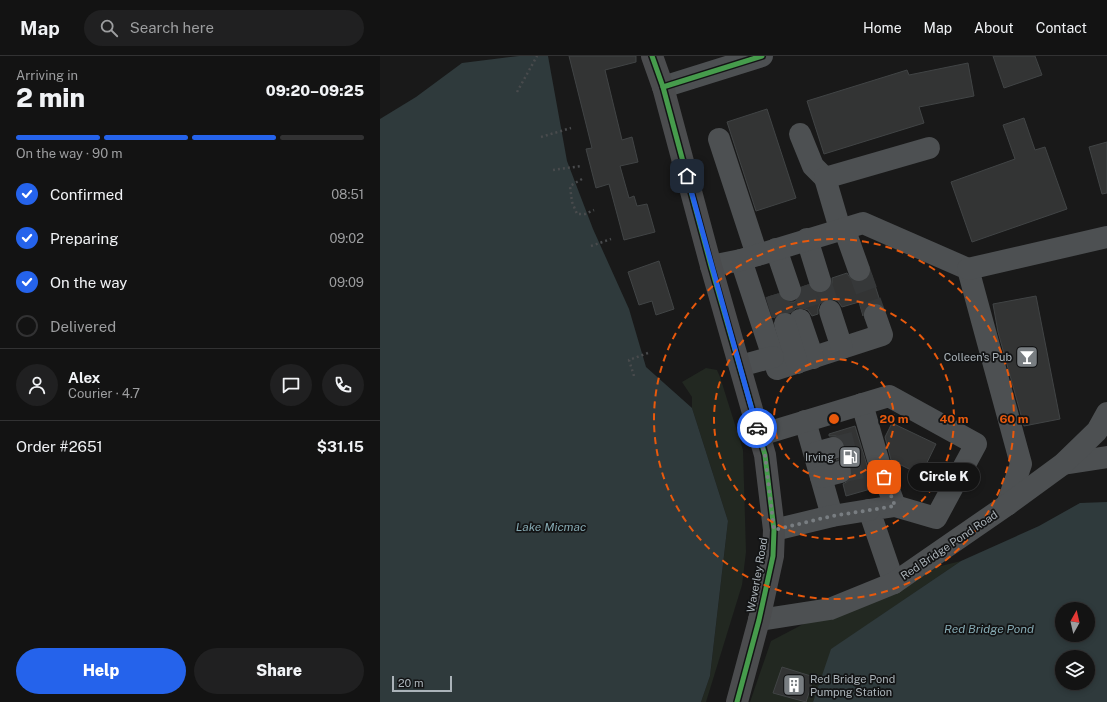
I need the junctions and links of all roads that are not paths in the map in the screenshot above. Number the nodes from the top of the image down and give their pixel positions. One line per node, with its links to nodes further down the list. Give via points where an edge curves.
1 (652, 56): 3 (main road, Waverley Road)
2 (762, 56): 3 (street)
3 (663, 87): 11 (main road, Waverley Road)
4 (800, 134): 7 (street, via 813,166)
5 (719, 139): 10 (street)
6 (929, 148): 7 (street)
7 (825, 178): 8 (street)
8 (842, 228): 10 (street); 12 (street); 13 (street, via 864,223)
9 (1107, 237): 13 (street)
10 (772, 250): 10 (street, via 797,288); 11 (street); 15 (street)
11 (711, 266): 16 (main road, Waverley Road)
12 (859, 270)
13 (968, 270): 23 (street, via 1021,464)
14 (875, 315): 15 (street, via 882,335)
15 (805, 358): 15 (street, via 807,318); 16 (street)
16 (740, 366): 20 (main road, Waverley Road)
17 (862, 404): 19 (street); 24 (street, via 866,439 873,464); 24 (street, via 888,396 976,444 936,518)
18 (1107, 413): 22 (street, Red Bridge Pond Road, via 1097,431)
19 (805, 421): 20 (street); 26 (street, via 824,450 831,475)
20 (760, 435): 27 (main road, Waverley Road, via 765,455)
21 (1107, 456): 22 (street)
22 (1063, 464): 23 (street, Red Bridge Pond Road)
23 (1007, 505): 28 (street, Red Bridge Pond Road)
24 (895, 506): 25 (street)
25 (869, 510): 26 (street); 28 (street)
26 (832, 516): 27 (street)
27 (774, 530): 29 (main road, Waverley Road, via 773,556)
28 (894, 583): 29 (street, Red Bridge Pond Road, via 830,609)
29 (759, 620): 30 (main road, Waverley Road)
30 (737, 702)

